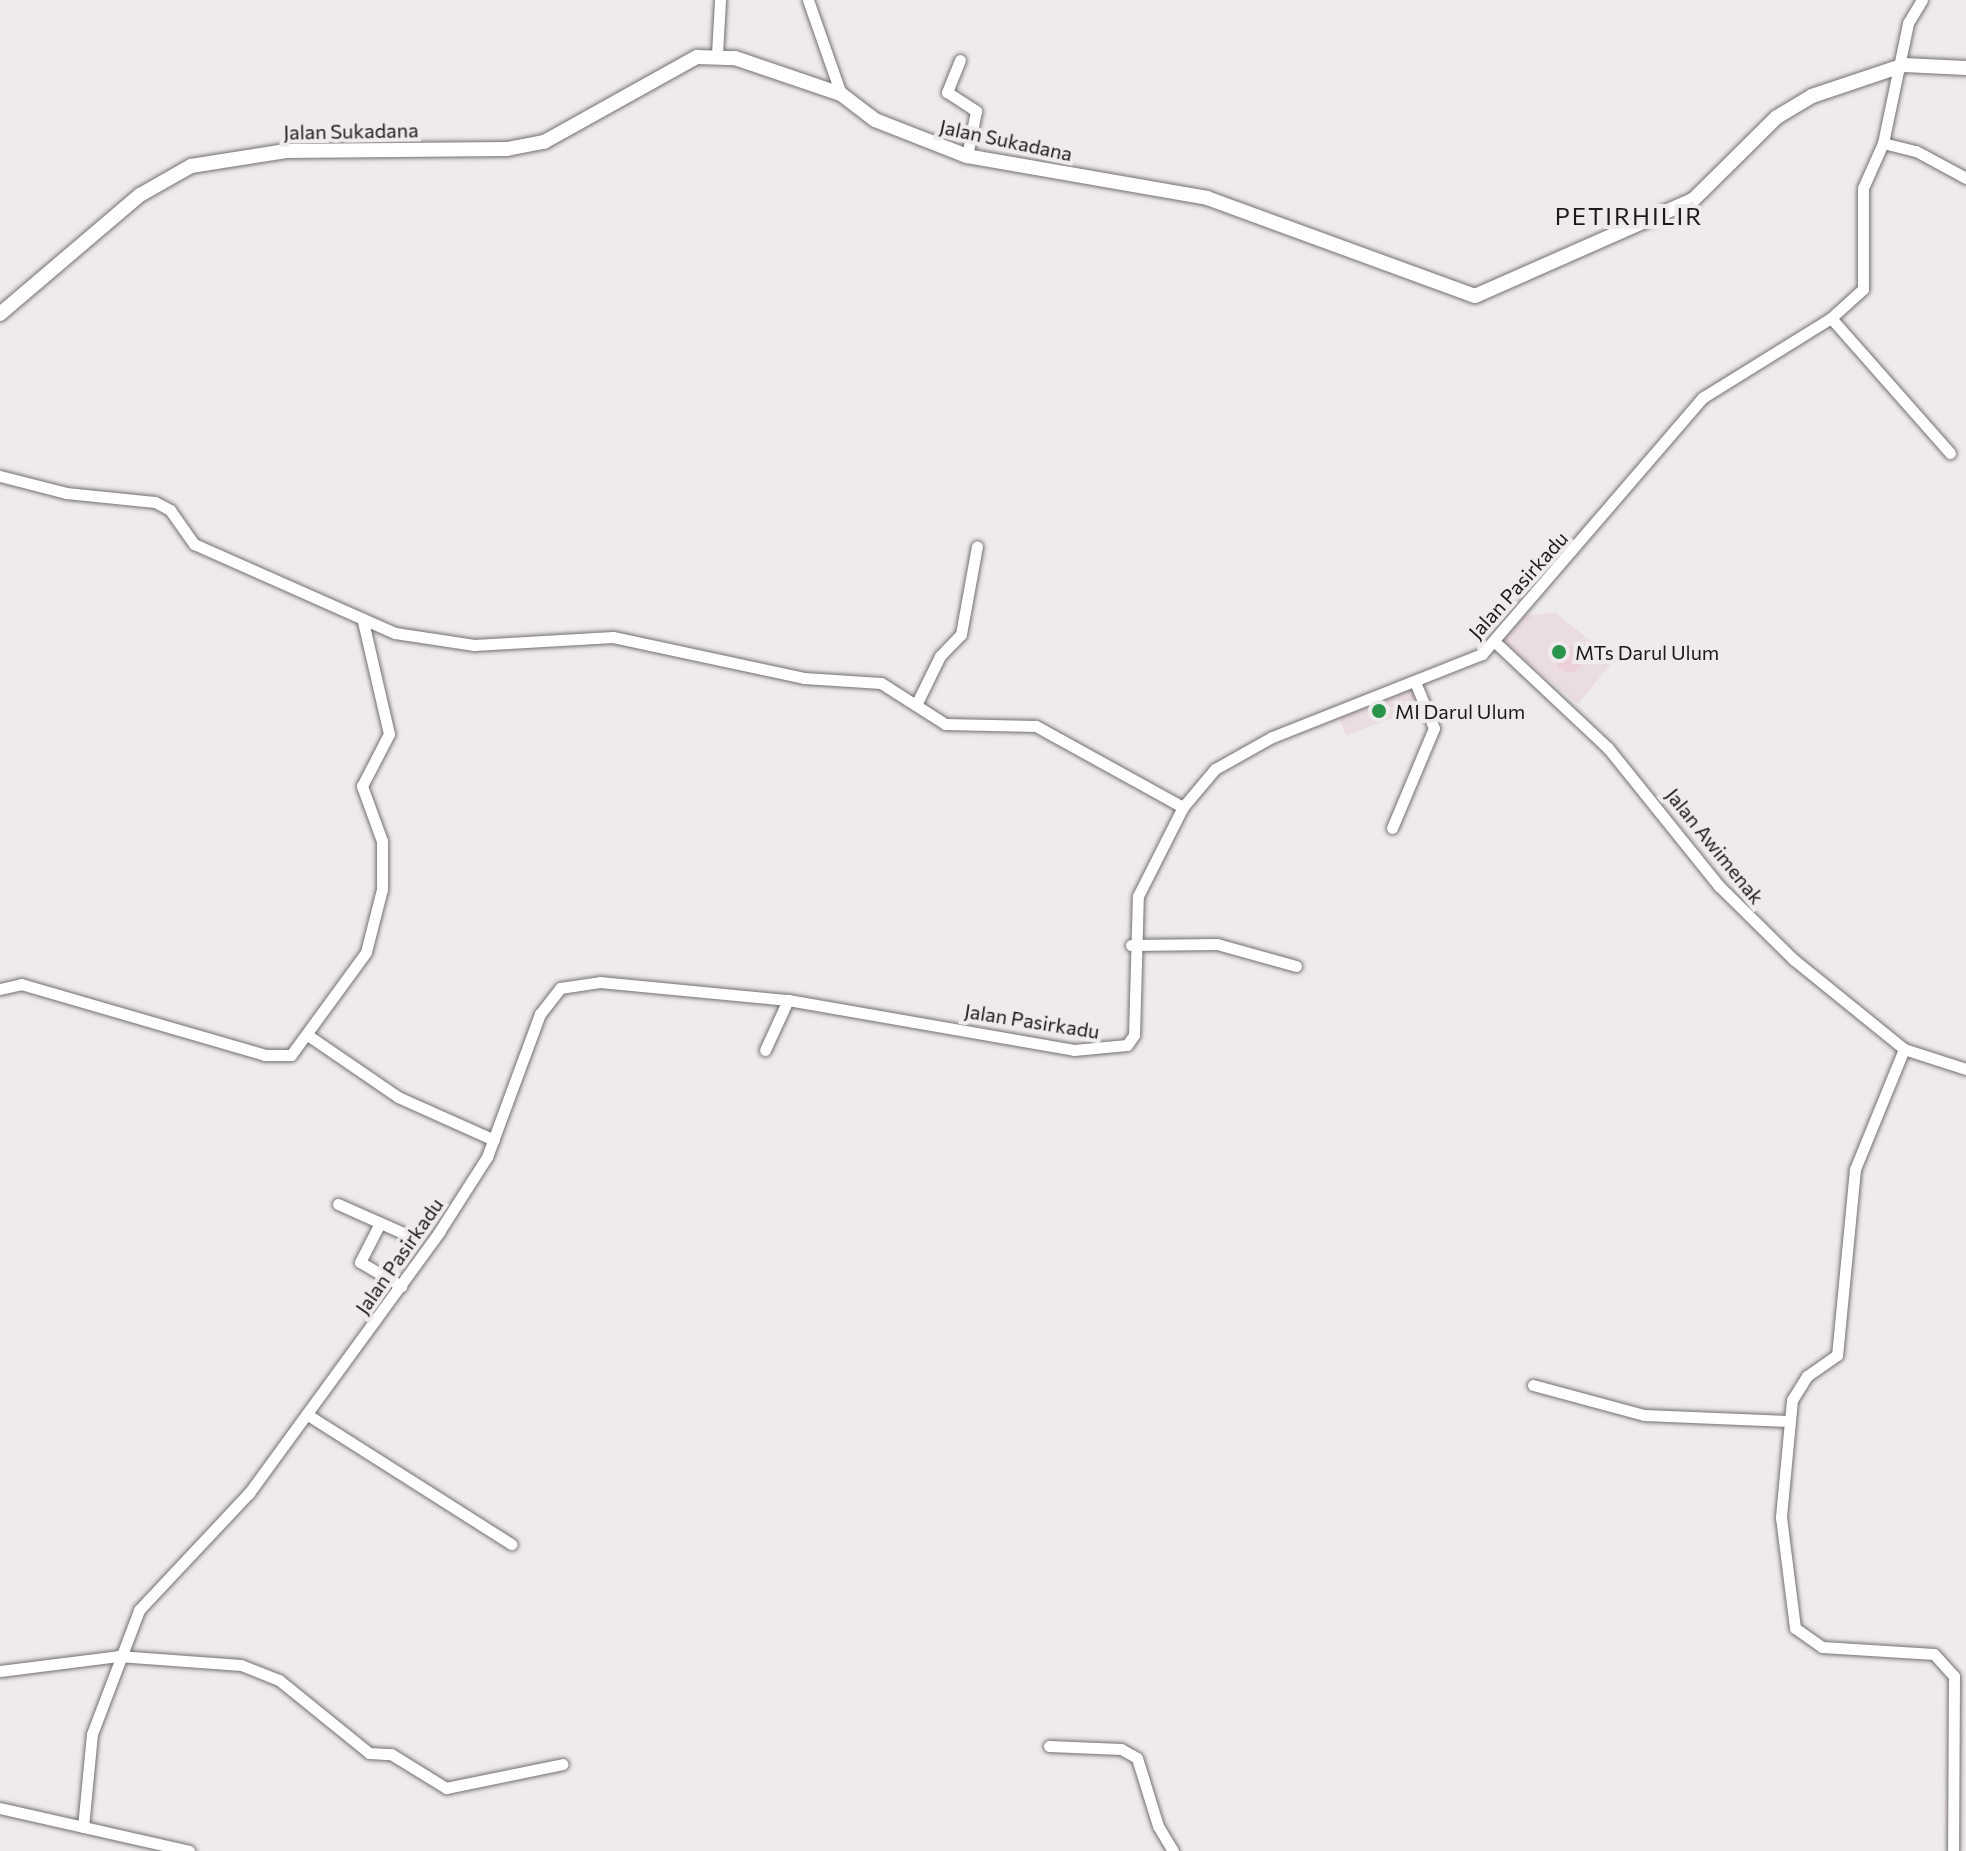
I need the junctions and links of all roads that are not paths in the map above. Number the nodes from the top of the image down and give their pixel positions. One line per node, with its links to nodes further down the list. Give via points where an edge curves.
1 (720, 0): 4 (street)
2 (808, 0): 8 (street)
3 (1922, 0): 6 (street, Jalan Pasirkadu, via 1908,23)
4 (717, 54): 8 (main road, Jalan Sukadana); 12 (main road, Jalan Sukadana, via 682,62 544,142 507,149 286,151 191,166 140,195)
5 (960, 60): 10 (street, via 947,92 976,111)
6 (1904, 65): 7 (main road, Jalan Sukadana); 9 (street, Jalan Pasirkadu); 10 (main road, Jalan Sukadana, via 1793,105 1693,200 1475,296 1207,198)
7 (1966, 68)
8 (841, 94): 10 (main road, Jalan Sukadana, via 888,127)
9 (1883, 143): 11 (street, via 1916,151); 13 (street, Jalan Pasirkadu, via 1863,188 1863,289)
10 (967, 156)
11 (1966, 178)
12 (0, 314)
13 (1831, 318): 14 (street); 18 (street, Jalan Pasirkadu, via 1702,398)
14 (1950, 453)
15 (0, 476): 17 (street, via 66,493 155,502 170,510 194,544)
16 (977, 546): 20 (street, via 961,634 940,656)
17 (363, 621): 20 (street, via 433,642 474,645 613,637 804,678 881,683); 27 (street, via 389,734 362,786 382,841 382,889 366,952)
18 (1495, 642): 19 (street, Jalan Pasirkadu, via 1467,663); 28 (street, Jalan Awimenak, via 1639,782 1759,928)
19 (1415, 682): 21 (street, Jalan Pasirkadu, via 1236,755); 22 (street, via 1434,728)
20 (916, 705): 21 (street, via 945,724 1036,726)
21 (1183, 807): 23 (street, Jalan Pasirkadu, via 1138,896)
22 (1392, 828)
23 (1131, 945): 24 (street, via 1217,944); 26 (street, Jalan Pasirkadu, via 1134,1035 1115,1050 1074,1050)
24 (1296, 966)
25 (0, 989): 27 (street, via 21,984 280,1058)
26 (788, 1000): 29 (street); 31 (street, Jalan Pasirkadu, via 600,982 560,988 540,1014)
27 (309, 1036): 31 (street, via 398,1097)
28 (1904, 1049): 30 (street, Jalan Awimenak); 38 (street, via 1855,1169 1837,1355 1800,1386)
29 (765, 1050)
30 (1966, 1069)
31 (494, 1140): 35 (street, Jalan Pasirkadu)
32 (338, 1204): 33 (street)
33 (380, 1223): 34 (street); 35 (street, via 360,1262)
34 (403, 1233)
35 (401, 1286): 37 (street, Jalan Pasirkadu)
36 (1533, 1385): 38 (street, via 1644,1415)
37 (308, 1415): 39 (street); 40 (street, Jalan Pasirkadu, via 249,1493 139,1610)
38 (1788, 1421): 48 (street, via 1780,1486 1795,1628 1822,1647 1912,1651 1946,1663 1954,1676)
39 (511, 1544)
40 (118, 1656): 41 (street); 43 (street, via 266,1672 369,1753 391,1754 446,1788); 45 (street, Jalan Pasirkadu, via 92,1734)
41 (0, 1671)
42 (1049, 1746): 47 (street, via 1121,1749 1137,1758)
43 (563, 1764)
44 (0, 1808): 45 (street)
45 (83, 1827): 46 (street)
46 (189, 1851)
47 (1173, 1851)
48 (1953, 1851)

